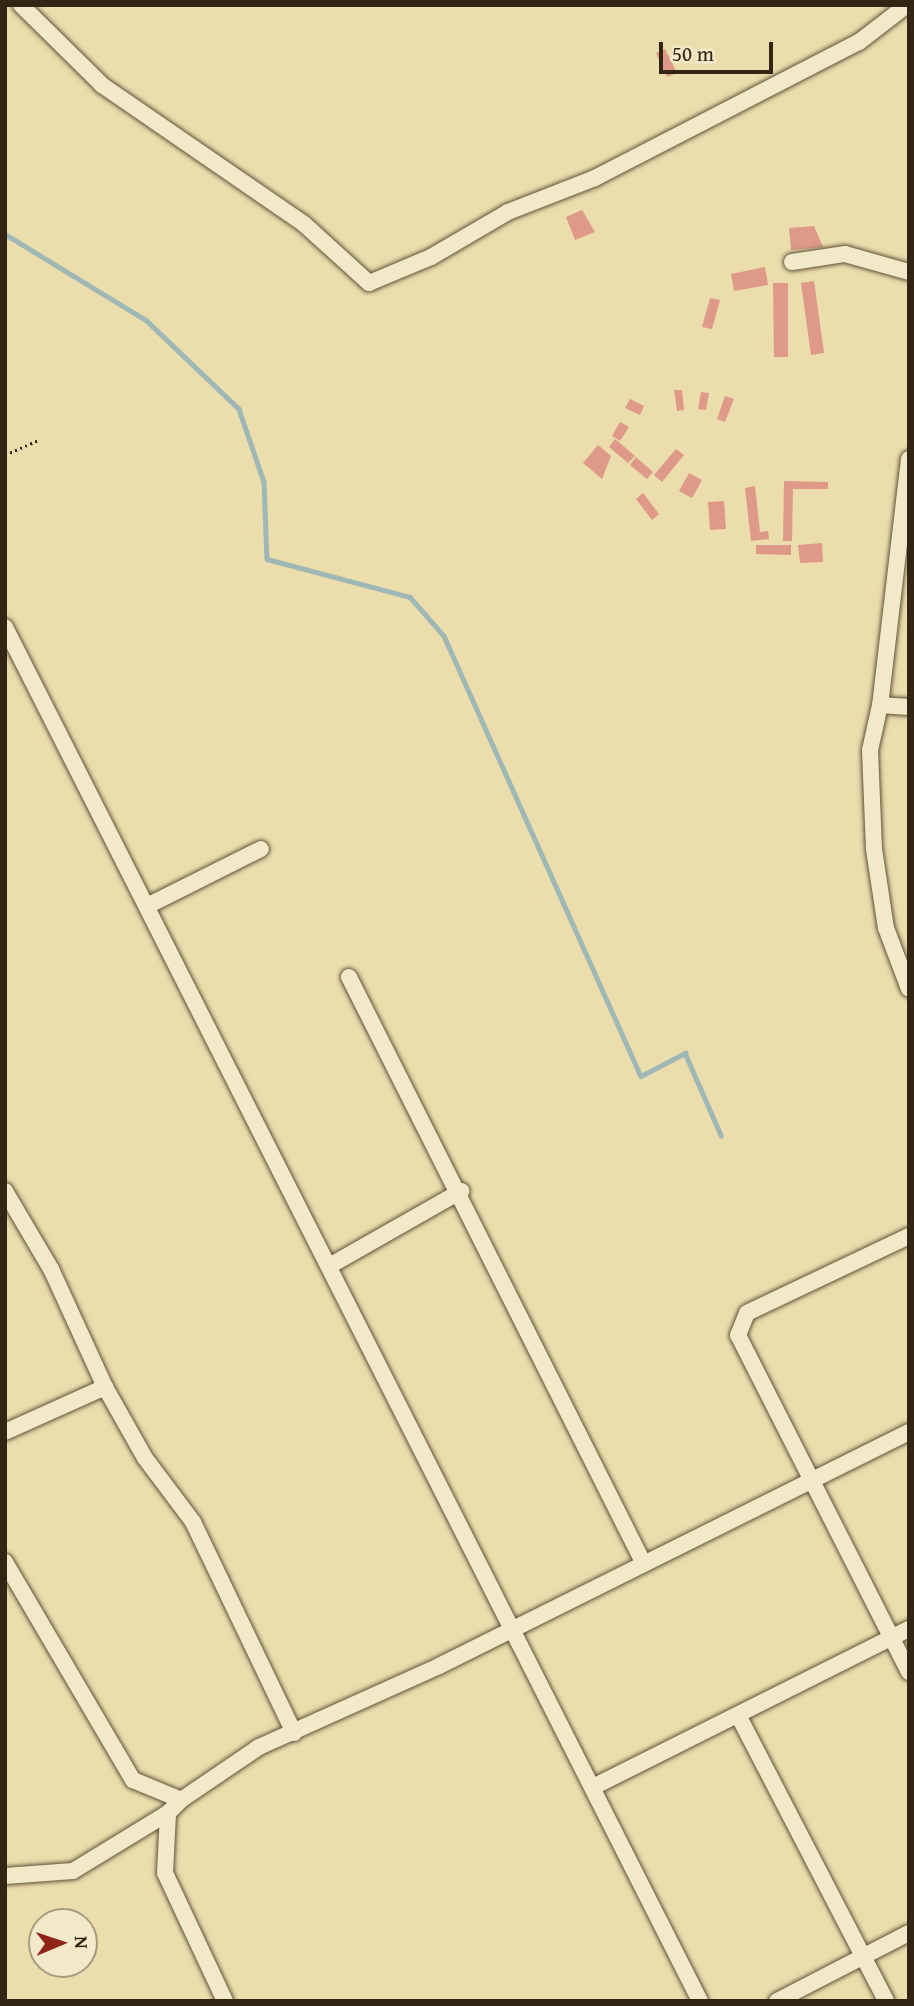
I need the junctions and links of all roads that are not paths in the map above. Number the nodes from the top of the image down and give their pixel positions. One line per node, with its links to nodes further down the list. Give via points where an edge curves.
1 (21, 5): 2 (street, via 102,85 304,224 369,284 431,257 508,212 587,182 847,48)
2 (906, 5)
3 (792, 262): 4 (street, via 845,254)
4 (909, 272)
5 (909, 460): 7 (street)
6 (5, 626): 10 (street)
7 (880, 705): 8 (street); 12 (street, via 870,750 874,849 886,928)
8 (909, 707)
9 (261, 849): 10 (street)
10 (149, 905): 16 (street)
11 (349, 977): 14 (street)
12 (909, 989)
13 (5, 1191): 17 (street, via 51,1269)
14 (461, 1191): 16 (street); 22 (street)
15 (909, 1236): 20 (street, via 747,1313 738,1326 740,1343)
16 (331, 1265): 23 (street)
17 (105, 1387): 18 (street); 28 (street, via 145,1458 193,1522)
18 (5, 1432)
19 (909, 1432): 20 (street)
20 (811, 1485): 22 (street); 25 (street)
21 (5, 1562): 30 (street, via 133,1780)
22 (643, 1562): 23 (street)
23 (509, 1629): 28 (street); 29 (street)
24 (909, 1629): 25 (street)
25 (891, 1638): 26 (street); 27 (street)
26 (909, 1672)
27 (738, 1714): 29 (street); 34 (street)
28 (294, 1733): 30 (street, via 221,1769)
29 (595, 1786): 36 (street)
30 (181, 1800): 31 (street)
31 (168, 1813): 32 (street, via 73,1871); 35 (street, via 165,1873)
32 (5, 1877)
33 (909, 1933): 34 (street)
34 (864, 1956): 37 (street); 38 (street)
35 (225, 2001)
36 (700, 2001)
37 (777, 2001)
38 (886, 2001)

